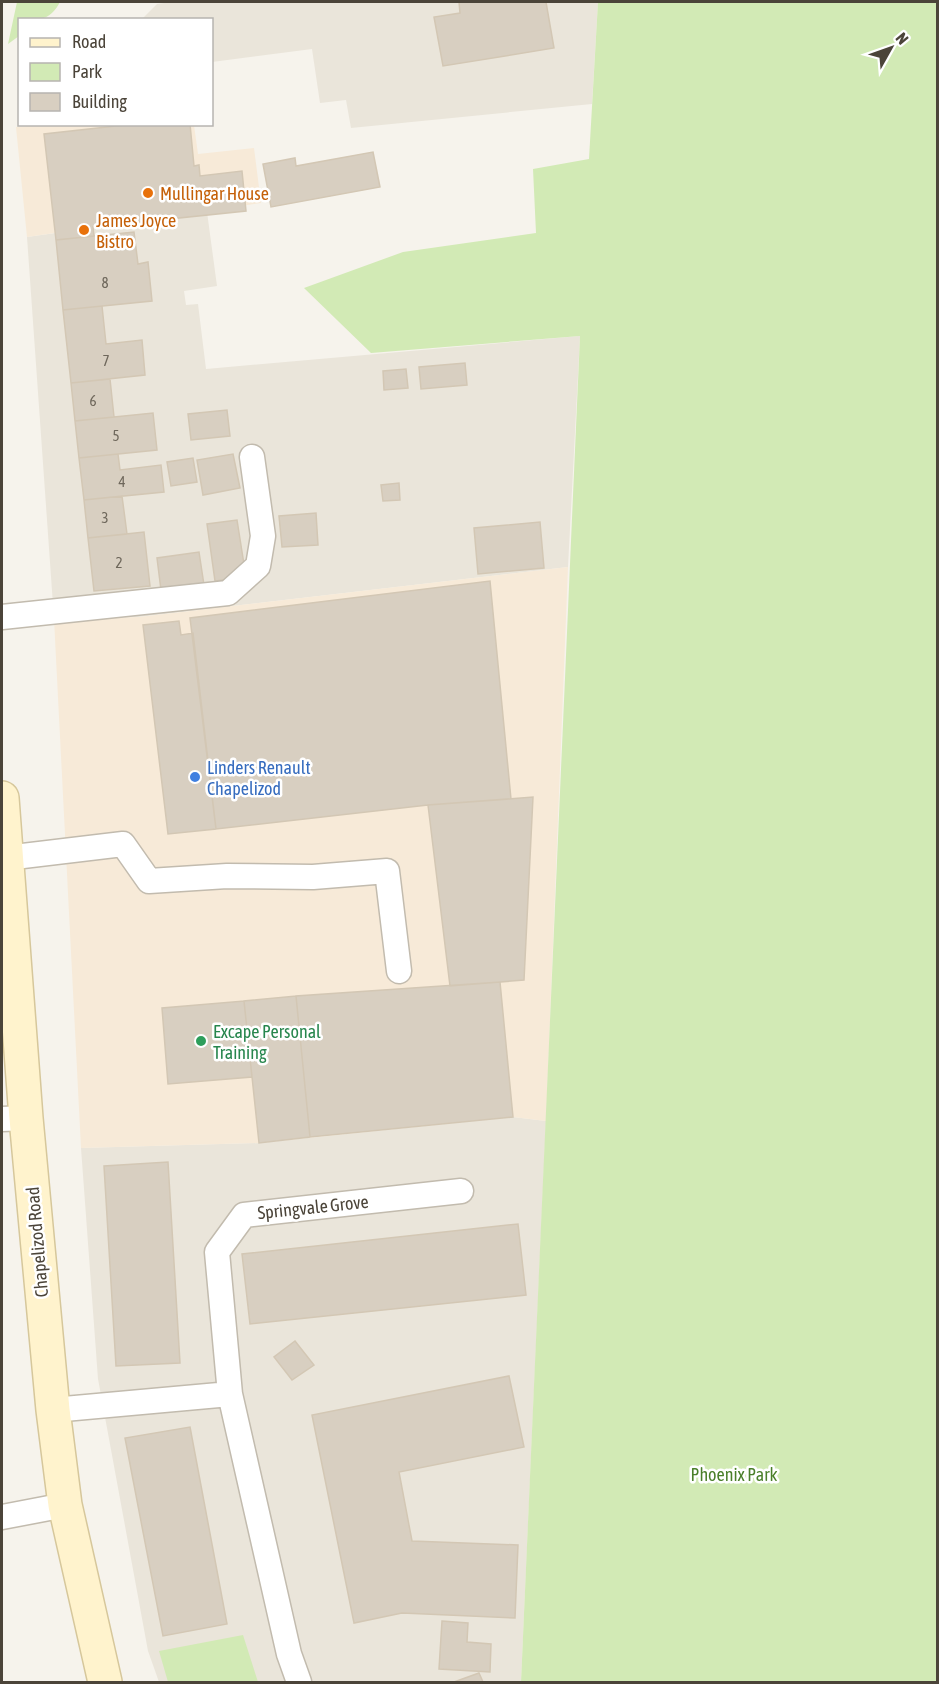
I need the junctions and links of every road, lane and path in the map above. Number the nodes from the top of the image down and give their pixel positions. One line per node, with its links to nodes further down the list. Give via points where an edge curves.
1 (252, 457): 2 (lane, via 263,536 258,566 228,593)
2 (2, 617)
3 (2, 798): 4 (main road, Chapelizod Road)
4 (6, 858): 5 (lane, via 123,844 149,881 387,871); 6 (main road, Chapelizod Road)
5 (399, 971)
6 (14, 1119): 9 (main road, Chapelizod Road)
7 (461, 1191): 8 (lane, Springvale Grove, via 244,1215 217,1252)
8 (230, 1394): 9 (lane); 13 (lane, Springvale Grove)
9 (53, 1410): 10 (main road, Chapelizod Road)
10 (65, 1505): 11 (lane); 12 (main road, Chapelizod Road)
11 (2, 1516)
12 (105, 1683)
13 (299, 1683)

